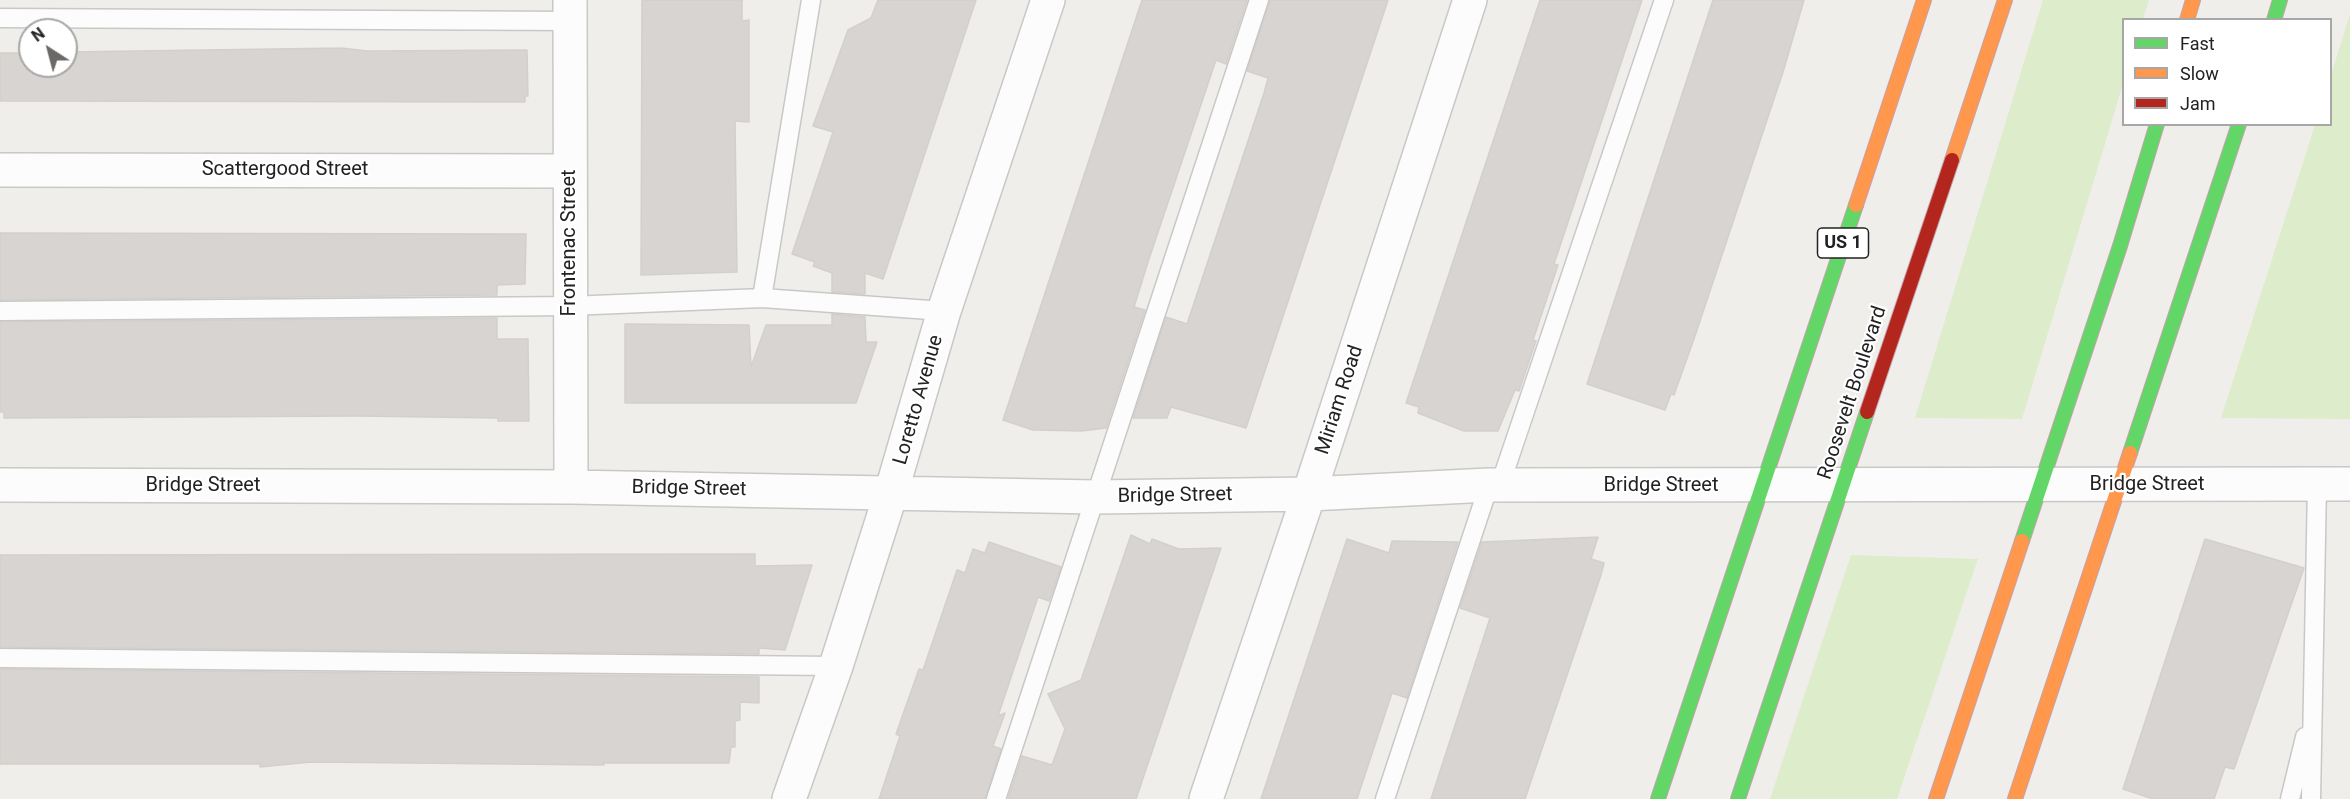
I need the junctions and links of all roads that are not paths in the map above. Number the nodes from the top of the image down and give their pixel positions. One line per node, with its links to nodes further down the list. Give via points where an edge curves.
1 (811, 0): 18 (lane)
2 (1048, 0): 21 (street, Loretto Avenue)
3 (1259, 0): 33 (lane)
4 (1470, 0): 32 (street, Miriam Road)
5 (1664, 0): 25 (lane)
6 (1924, 0): 28 (highway, US 1)
7 (2005, 0): 29 (highway, Roosevelt Boulevard)
8 (2193, 0): 12 (highway)
9 (2280, 0): 13 (highway)
10 (570, 10): 11 (lane); 17 (street, Frontenac Street)
11 (0, 18)
12 (2188, 18)
13 (2275, 18)
14 (2156, 126): 26 (highway)
15 (2238, 126): 27 (highway)
16 (0, 170): 17 (street, Scattergood Street)
17 (570, 171): 19 (street, Frontenac Street)
18 (762, 298): 19 (lane); 21 (lane)
19 (570, 306): 20 (lane); 30 (street, Frontenac Street)
20 (0, 310)
21 (944, 311): 31 (street, Loretto Avenue)
22 (2317, 484): 23 (street, Bridge Street); 27 (street, Bridge Street); 36 (lane)
23 (2350, 484)
24 (0, 485): 30 (street, Bridge Street)
25 (1494, 485): 28 (street, Bridge Street); 32 (street, Bridge Street); 42 (lane)
26 (2040, 485): 27 (street, Bridge Street); 29 (street, Bridge Street); 45 (highway)
27 (2119, 485): 37 (highway)
28 (1762, 486): 29 (street, Bridge Street); 43 (highway, US 1)
29 (1842, 486): 44 (highway, Roosevelt Boulevard)
30 (571, 487): 31 (street, Bridge Street)
31 (891, 493): 33 (street, Bridge Street); 35 (street, Loretto Avenue)
32 (1309, 494): 33 (street, Bridge Street); 41 (street, Miriam Road)
33 (1095, 496): 40 (lane)
34 (0, 658): 35 (lane)
35 (836, 666): 39 (street, Loretto Avenue)
36 (2313, 706): 47 (lane); 48 (lane)
37 (2039, 726): 38 (highway); 46 (highway)
38 (2005, 781)
39 (789, 799)
40 (996, 799)
41 (1206, 799)
42 (1385, 799)
43 (1658, 799)
44 (1738, 799)
45 (1936, 799)
46 (2015, 799)
47 (2290, 799)
48 (2311, 799)

